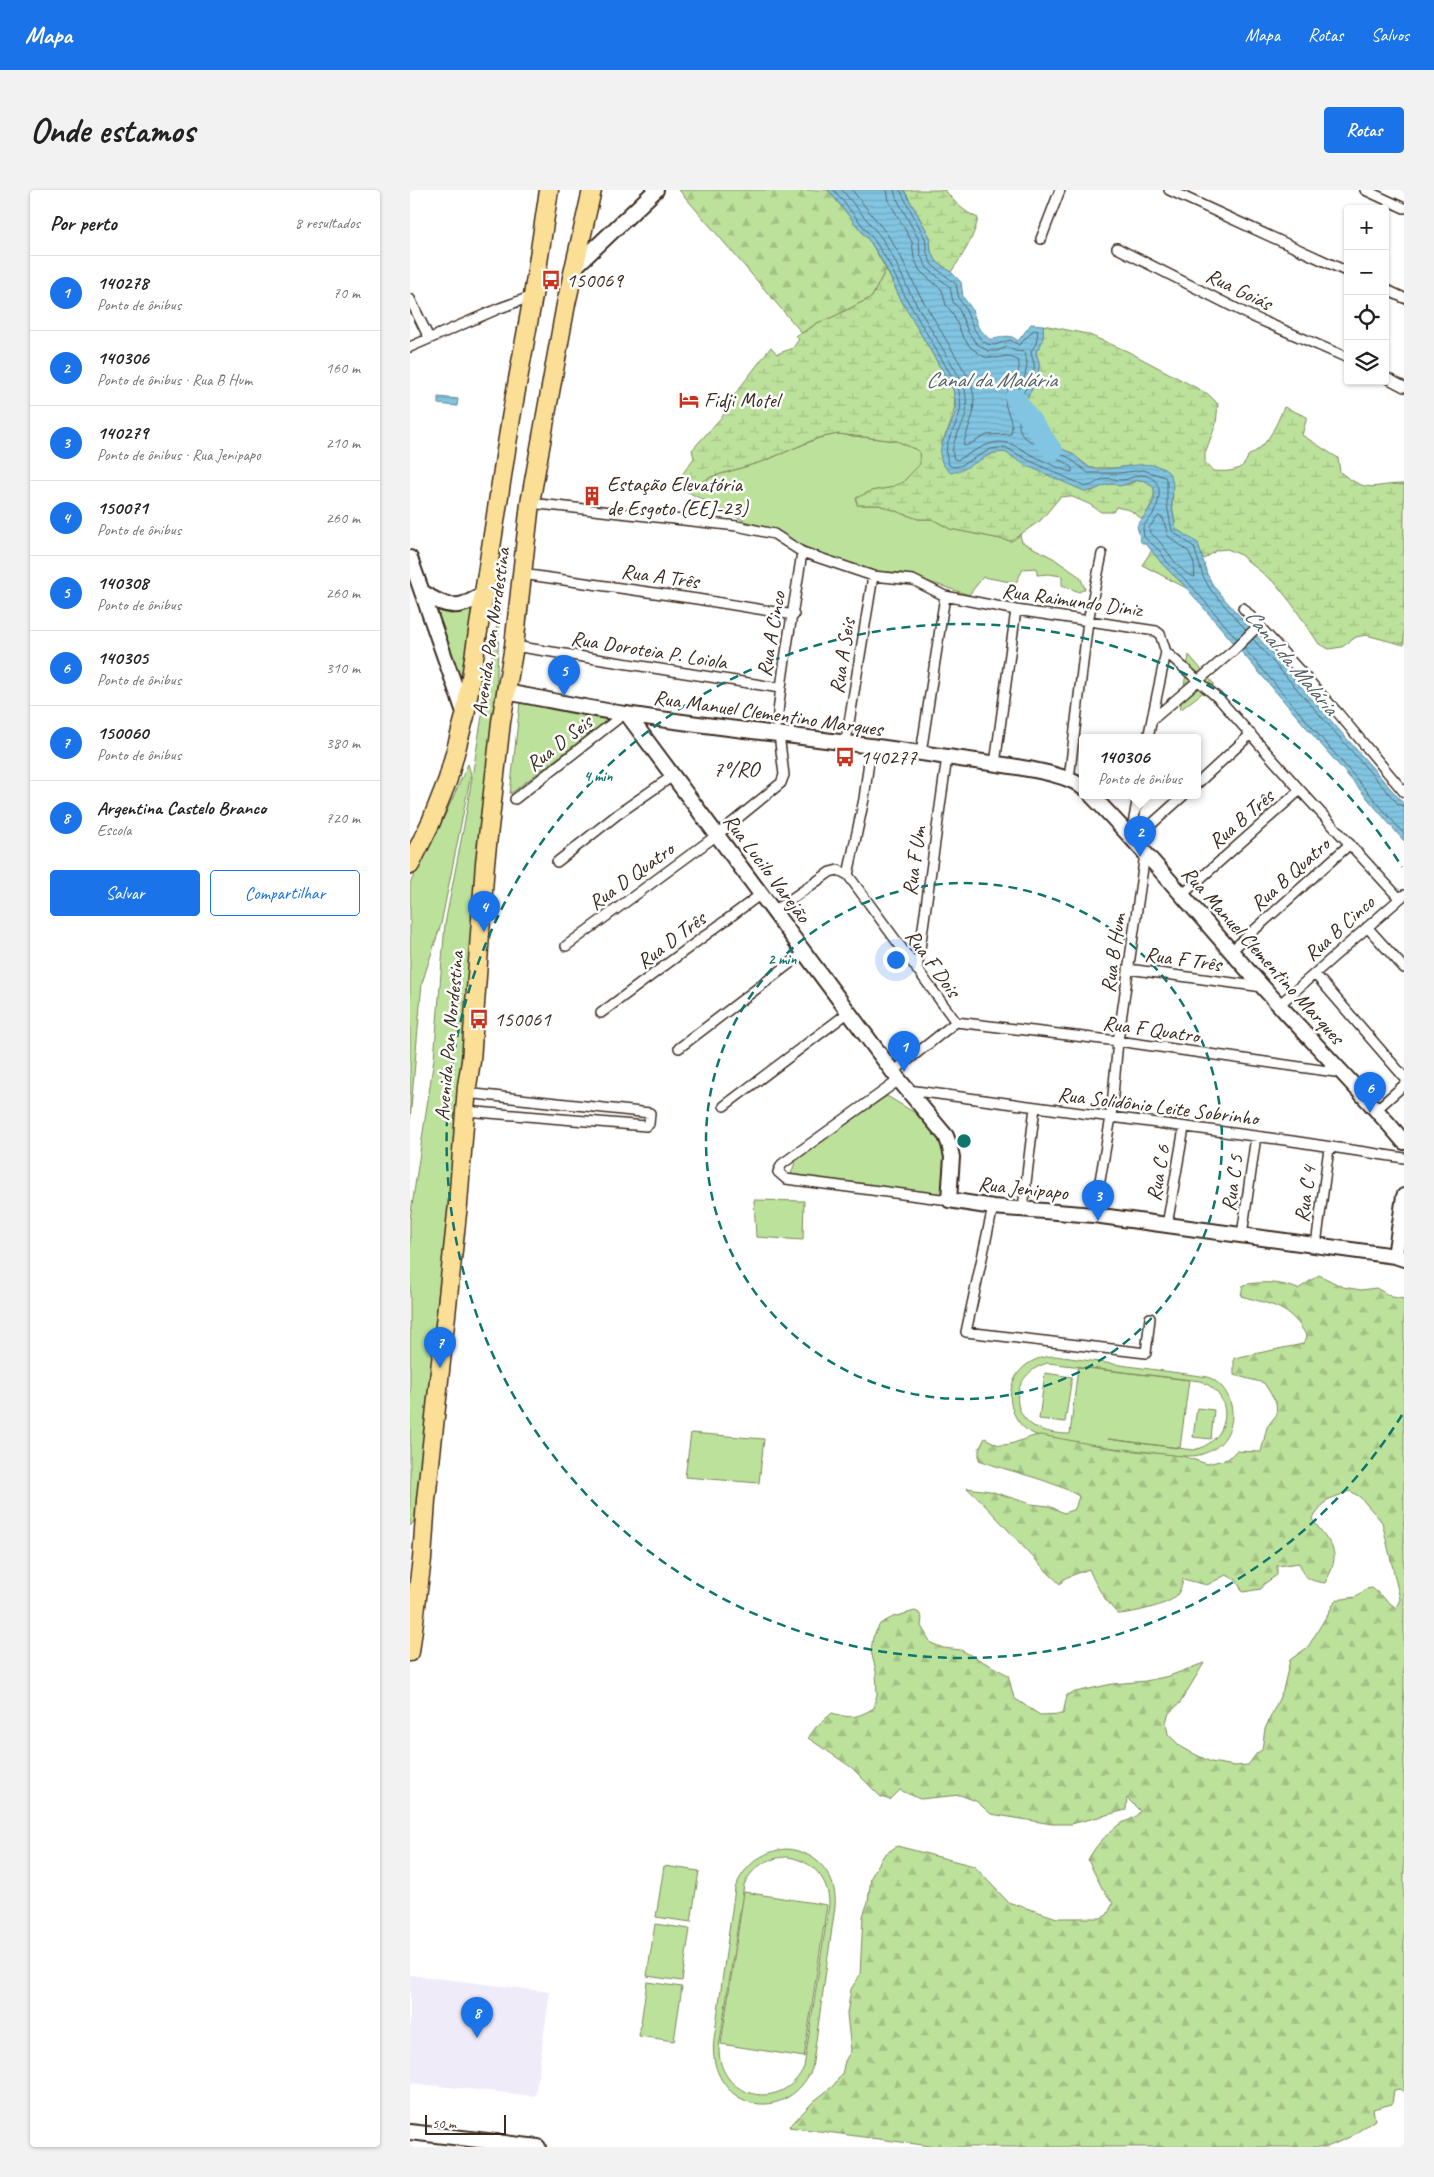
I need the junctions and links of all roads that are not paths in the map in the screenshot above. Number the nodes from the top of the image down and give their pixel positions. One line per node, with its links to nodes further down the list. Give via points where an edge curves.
1 (549, 190): 13 (highway, Avenida Pan Nordestina)
2 (592, 190): 10 (highway, Avenida Pan Nordestina)
3 (656, 190): 10 (street)
4 (1060, 190): 8 (street)
5 (1169, 190): 11 (street)
6 (1365, 190): 7 (street)
7 (1404, 208)
8 (1041, 239)
9 (1117, 248): 18 (street, Rua Goiás, via 1251,316)
10 (574, 268): 21 (highway, Avenida Pan Nordestina)
11 (1344, 270)
12 (1389, 291): 14 (street)
13 (533, 296): 16 (street); 27 (highway, Avenida Pan Nordestina)
14 (1404, 298)
15 (410, 299): 16 (street)
16 (429, 338): 17 (street)
17 (410, 347)
18 (1344, 356)
19 (1389, 379): 20 (street)
20 (1404, 387)
21 (530, 503): 22 (street, Rua Raimundo Diniz, via 737,526 774,534); 25 (highway, Avenida Pan Nordestina)
22 (802, 552): 26 (street, Rua Raimundo Diniz); 32 (street, Rua A Cinco)
23 (1102, 554): 33 (street)
24 (410, 558): 28 (street)
25 (522, 574): 32 (street, Rua A Três); 35 (highway, Avenida Pan Nordestina)
26 (873, 576): 29 (street, Rua Raimundo Diniz, via 909,579); 46 (street, Rua A Seis)
27 (485, 592): 28 (street, via 458,606 443,604); 41 (highway, Avenida Pan Nordestina)
28 (424, 593): 41 (street)
29 (945, 596): 31 (street, Rua Raimundo Diniz); 48 (street)
30 (1243, 608): 34 (street)
31 (1016, 610): 33 (street, Rua Raimundo Diniz); 50 (street)
32 (794, 615): 38 (street, Rua A Cinco)
33 (1088, 621): 36 (street, Rua Raimundo Diniz, via 1156,631); 52 (street)
34 (1257, 628): 37 (street); 56 (street, via 1338,714)
35 (514, 646): 38 (street, Rua Doroteia P. Loiola); 39 (highway, Avenida Pan Nordestina)
36 (1166, 652): 37 (street, Rua Raimundo Diniz); 42 (street)
37 (1199, 680): 42 (street); 45 (street, Rua Raimundo Diniz)
38 (780, 688): 43 (street, Rua A Cinco)
39 (506, 692): 40 (street, Rua Manuel Clementino Marques); 91 (highway, Avenida Pan Nordestina, via 484,863)
40 (626, 714): 43 (street, Rua Manuel Clementino Marques); 51 (street, Rua Lucilo Varejão); 57 (street, Rua D Seis)
41 (465, 716): 66 (highway, Avenida Pan Nordestina, via 448,779)
42 (1152, 720): 44 (street)
43 (778, 728): 46 (street, Rua Manuel Clementino Marques); 61 (street, Rua A Cinco, via 783,782)
44 (1149, 734)
45 (1251, 734): 53 (street); 55 (street, Rua Raimundo Diniz)
46 (846, 742): 47 (street, Rua Manuel Clementino Marques)
47 (871, 746): 48 (street, Rua Manuel Clementino Marques); 67 (street)
48 (921, 753): 49 (street, Rua Manuel Clementino Marques)
49 (947, 757): 50 (street, Rua Manuel Clementino Marques); 78 (street, Rua F Um)
50 (995, 764): 52 (street, Rua Manuel Clementino Marques)
51 (674, 775): 61 (street, Rua Lucilo Varejão); 65 (street)
52 (1069, 779): 54 (street, Rua Manuel Clementino Marques)
53 (1201, 780)
54 (1079, 785)
55 (1300, 790): 63 (street, Rua Raimundo Diniz); 69 (street, Rua B Três)
56 (1404, 792)
57 (515, 799)
58 (1095, 799): 62 (street, Rua Manuel Clementino Marques)
59 (1138, 799): 62 (street)
60 (1179, 799): 62 (street)
61 (717, 835): 68 (street, Rua Lucilo Varejão); 73 (street, Rua D Quatro)
62 (1133, 837): 64 (street, Rua Manuel Clementino Marques)
63 (1350, 844): 70 (street, Rua Raimundo Diniz); 74 (street, Rua B Quatro)
64 (1145, 854): 69 (street, Rua Manuel Clementino Marques); 77 (street, Rua B Hum)
65 (557, 862)
66 (410, 865)
67 (848, 875): 71 (street, via 838,870 830,872); 78 (street, Rua F Dois)
68 (761, 894): 71 (street, Rua Lucilo Varejão); 83 (street, Rua D Três)
69 (1183, 894): 74 (street, Rua Manuel Clementino Marques)
70 (1402, 896): 72 (street, Rua B Cinco)
71 (774, 911): 75 (street, Rua Lucilo Varejão)
72 (1367, 927): 76 (street); 79 (street, Rua B Cinco)
73 (566, 946)
74 (1231, 951): 80 (street, Rua Manuel Clementino Marques)
75 (805, 952): 82 (street, Rua Lucilo Varejão); 86 (street)
76 (1404, 968)
77 (1128, 969): 80 (street, Rua F Três); 85 (street, Rua B Hum)
78 (917, 970): 84 (street, Rua F Dois)
79 (1315, 974): 81 (street, Rua B Cinco); 88 (street)
80 (1263, 987): 81 (street, Rua Manuel Clementino Marques)
81 (1280, 1004): 87 (street, Rua Manuel Clementino Marques)
82 (849, 1012): 89 (street, Rua Lucilo Varejão); 92 (street)
83 (601, 1013)
84 (956, 1022): 85 (street, Rua F Quatro); 89 (street)
85 (1118, 1042): 87 (street, Rua F Quatro); 96 (street, Rua B Hum)
86 (679, 1048)
87 (1342, 1073): 94 (street, Rua Manuel Clementino Marques)
88 (1404, 1077)
89 (900, 1081): 93 (street, Rua Solidônio Leite Sobrinho); 103 (street, Rua Lucilo Varejão, via 946,1136 952,1157); 103 (street, Rua Jenipapo, via 782,1164 778,1172 786,1179)
90 (1404, 1085): 94 (street)
91 (466, 1093): 95 (highway, Avenida Pan Nordestina); 95 (street, via 650,1113 646,1126)
92 (724, 1106)
93 (1035, 1108): 96 (street, Rua Solidônio Leite Sobrinho); 105 (street)
94 (1377, 1109): 99 (street, Rua Manuel Clementino Marques)
95 (465, 1111): 112 (highway, Avenida Pan Nordestina)
96 (1111, 1117): 97 (street, Rua Solidônio Leite Sobrinho); 106 (street, Rua B Hum)
97 (1184, 1128): 98 (street, Rua Solidônio Leite Sobrinho); 107 (street, Rua C 6)
98 (1256, 1136): 100 (street, Rua Solidônio Leite Sobrinho); 108 (street, Rua C 5)
99 (1404, 1142)
100 (1329, 1148): 101 (street, Rua Solidônio Leite Sobrinho); 109 (street, Rua C 4)
101 (1404, 1158)
102 (1404, 1196): 110 (street)
103 (949, 1200): 104 (street, Rua Jenipapo)
104 (993, 1207): 105 (street, Rua Jenipapo); 111 (street, via 966,1332 1146,1353)
105 (1023, 1208): 106 (street, Rua Jenipapo)
106 (1094, 1215): 107 (street, Rua Jenipapo)
107 (1167, 1225): 108 (street, Rua Jenipapo)
108 (1242, 1235): 109 (street, Rua Jenipapo)
109 (1316, 1245): 110 (street, Rua Jenipapo)
110 (1399, 1257)
111 (1150, 1318)
112 (426, 1500): 113 (highway); 114 (highway, Avenida Pan Nordestina)
113 (410, 1528)
114 (410, 1652)
115 (410, 2132): 116 (street)
116 (519, 2146): 117 (street)
117 (538, 2147)

